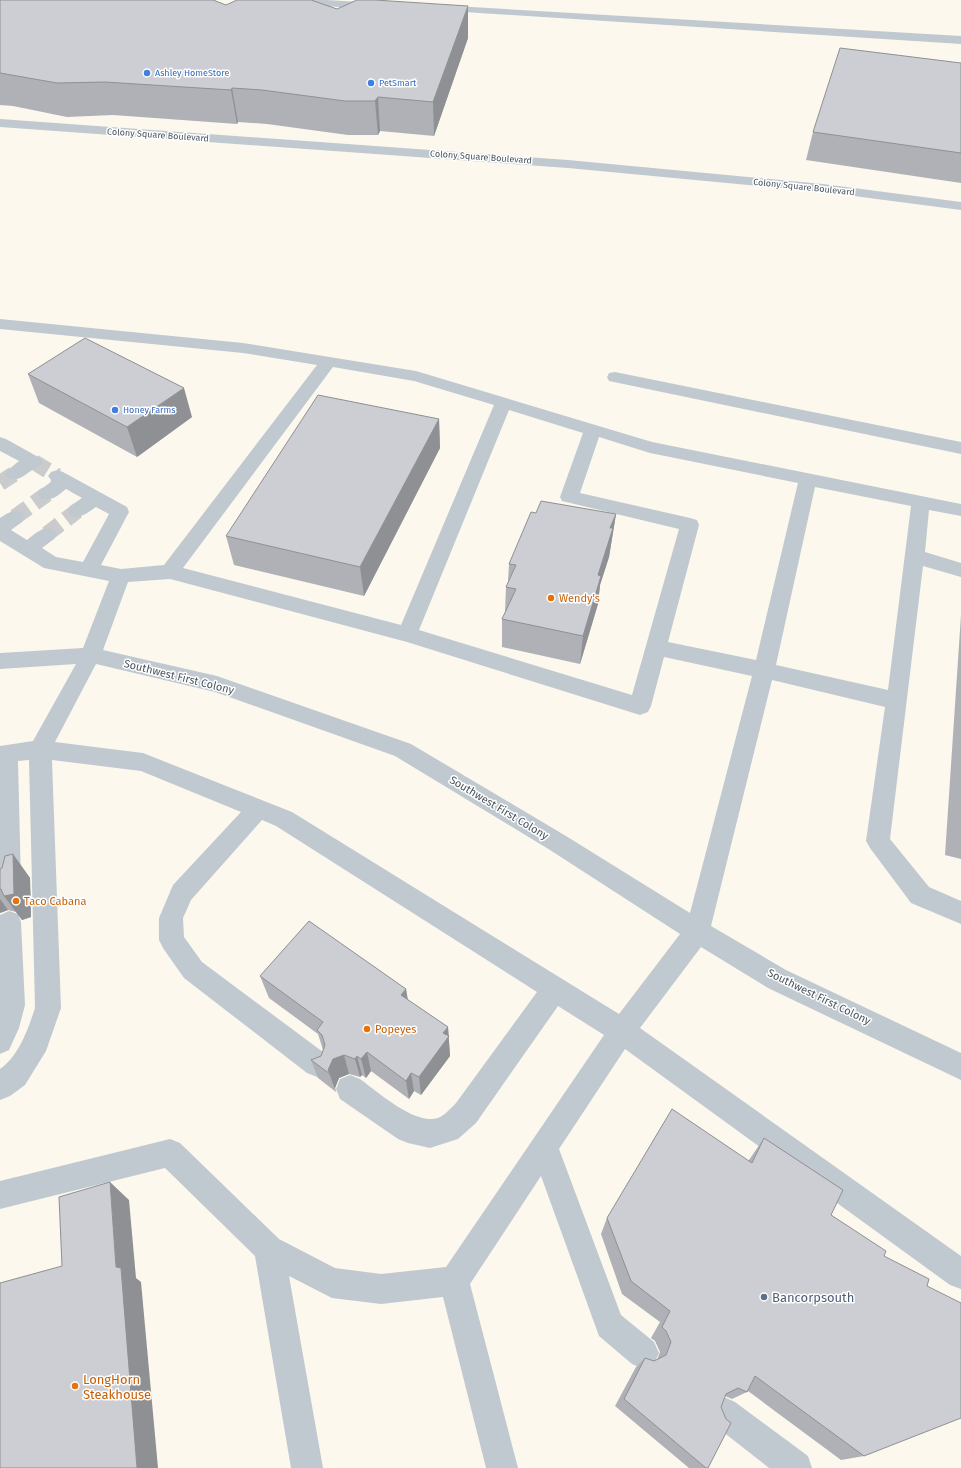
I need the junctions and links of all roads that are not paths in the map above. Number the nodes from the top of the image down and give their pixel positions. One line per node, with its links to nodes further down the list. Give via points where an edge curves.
1 (262, 0): 2 (street)
2 (389, 6)
3 (428, 8): 4 (street)
4 (961, 40)
5 (0, 123): 6 (street, Colony Square Boulevard, via 568,164 823,188)
6 (961, 206)
7 (0, 324): 8 (street, via 243,348)
8 (329, 361): 10 (street, via 416,376); 27 (street)
9 (615, 377): 13 (street)
10 (504, 402): 11 (street); 29 (street)
11 (593, 430): 15 (street, via 650,447); 30 (street, via 569,497 690,525)
12 (0, 443): 14 (street, via 33,462)
13 (961, 448)
14 (14, 474)
15 (808, 479): 18 (street); 33 (street)
16 (47, 494): 17 (street, via 61,479)
17 (95, 498): 20 (street); 25 (street, via 120,512)
18 (921, 502): 19 (street); 24 (street)
19 (961, 510)
20 (78, 511)
21 (0, 532): 23 (street)
22 (47, 534): 23 (street)
23 (28, 549): 25 (street, via 51,563)
24 (914, 556): 26 (street); 34 (street)
25 (89, 569): 28 (street)
26 (961, 570)
27 (170, 572): 28 (street); 29 (street)
28 (121, 576): 31 (street)
29 (408, 634): 30 (street, via 640,706)
30 (656, 647): 33 (street)
31 (91, 655): 32 (street, Southwest First Colony); 35 (street); 41 (street, Southwest First Colony, via 217,684 403,750)
32 (0, 661)
33 (764, 670): 34 (street); 41 (street)
34 (897, 700): 39 (street, via 878,841 920,895)
35 (40, 749): 36 (street); 37 (street, via 143,762); 47 (street, via 48,1008 37,1042 15,1075)
36 (3, 755): 38 (street)
37 (259, 808): 42 (street, via 284,819); 45 (street, via 182,893 171,918 172,940 193,970)
38 (9, 883)
39 (961, 913)
40 (9, 922): 44 (street, via 12,1005)
41 (698, 930): 43 (street); 46 (street, Southwest First Colony, via 777,979)
42 (555, 989): 43 (street); 48 (street, via 466,1113 448,1129 430,1134 408,1129)
43 (622, 1031): 49 (street); 52 (street)
44 (0, 1041)
45 (317, 1064)
46 (961, 1067)
47 (0, 1086)
48 (350, 1089)
49 (544, 1146): 53 (street); 54 (street, via 610,1325)
50 (0, 1195): 51 (street, via 170,1153)
51 (269, 1248): 53 (street, via 332,1283 381,1289); 56 (street)
52 (961, 1274)
53 (454, 1281): 57 (street)
54 (643, 1353)
55 (724, 1413): 58 (street)
56 (307, 1468)
57 (502, 1468)
58 (796, 1468)

